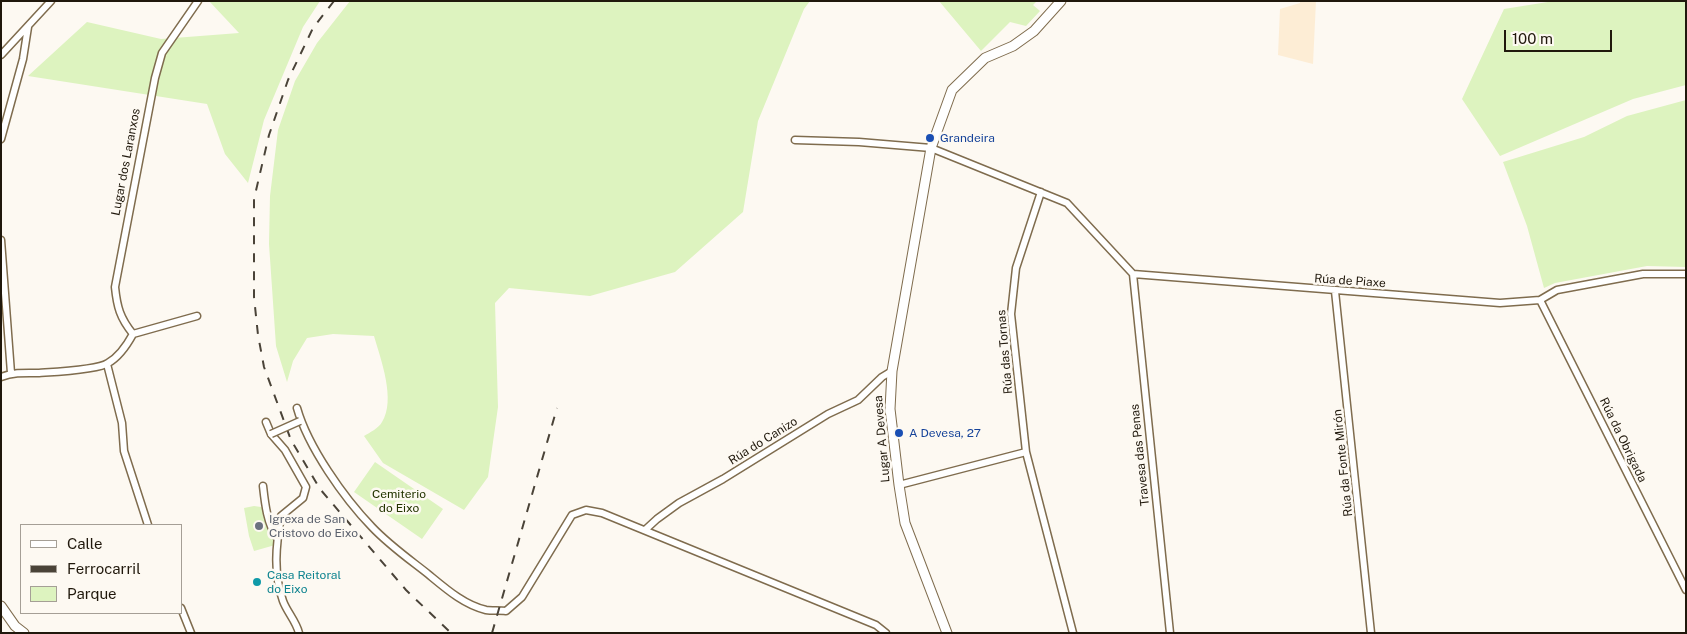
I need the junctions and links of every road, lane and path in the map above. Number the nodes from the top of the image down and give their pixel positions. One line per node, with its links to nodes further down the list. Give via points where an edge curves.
1 (51, 1): 4 (street)
2 (198, 1): 16 (street, Lugar dos Laranxos, via 162,53 133,184 115,287 117,305 124,323)
3 (1061, 1): 8 (street, Lugar A Devesa, via 1034,31 1013,46 985,58 952,90)
4 (28, 28): 5 (street); 6 (street)
5 (1, 54)
6 (1, 139)
7 (795, 140): 8 (street)
8 (931, 148): 9 (street); 18 (street, Lugar A Devesa)
9 (1041, 192): 11 (street, via 1067,203); 25 (street, Rúa das Tornas, via 1016,268 1011,314)
10 (1, 240): 19 (street)
11 (1132, 274): 13 (street, Rúa de Piaxe); 40 (street, Travesa das Penas)
12 (1686, 274): 14 (street, Rúa de Piaxe, via 1643,274 1557,290)
13 (1335, 291): 14 (street, Rúa de Piaxe, via 1500,303); 41 (street, Rúa da Fonte Mirón)
14 (1540, 300): 31 (street, Rúa da Obrigada)
15 (197, 316): 16 (street)
16 (133, 334): 17 (street, via 125,348)
17 (108, 364): 19 (street, via 92,368); 28 (street, via 122,423 124,452)
18 (892, 371): 26 (street, Lugar A Devesa, via 890,409); 29 (street, Rúa do Canizo, via 858,400 828,414 679,503)
19 (11, 373): 20 (street)
20 (1, 377)
21 (297, 408): 22 (street)
22 (300, 421): 24 (street, bridge); 29 (street, via 323,464 372,527 445,588 487,610 506,610 522,597 572,515 586,510 602,513)
23 (266, 422): 24 (street)
24 (271, 434): 30 (street, via 285,450 306,487 304,498 281,516)
25 (1026, 452): 26 (street); 39 (street, Rúa das Tornas)
26 (899, 485): 38 (street, Lugar A Devesa, via 908,532)
27 (263, 486): 30 (street, via 266,512)
28 (148, 524)
29 (645, 530): 37 (street, via 876,625)
30 (277, 538): 36 (street, via 276,580)
31 (1686, 590)
32 (1, 606): 34 (street)
33 (182, 610): 35 (street)
34 (24, 633)
35 (191, 633)
36 (299, 633)
37 (886, 633)
38 (947, 633)
39 (1073, 633)
40 (1170, 633)
41 (1372, 633)

